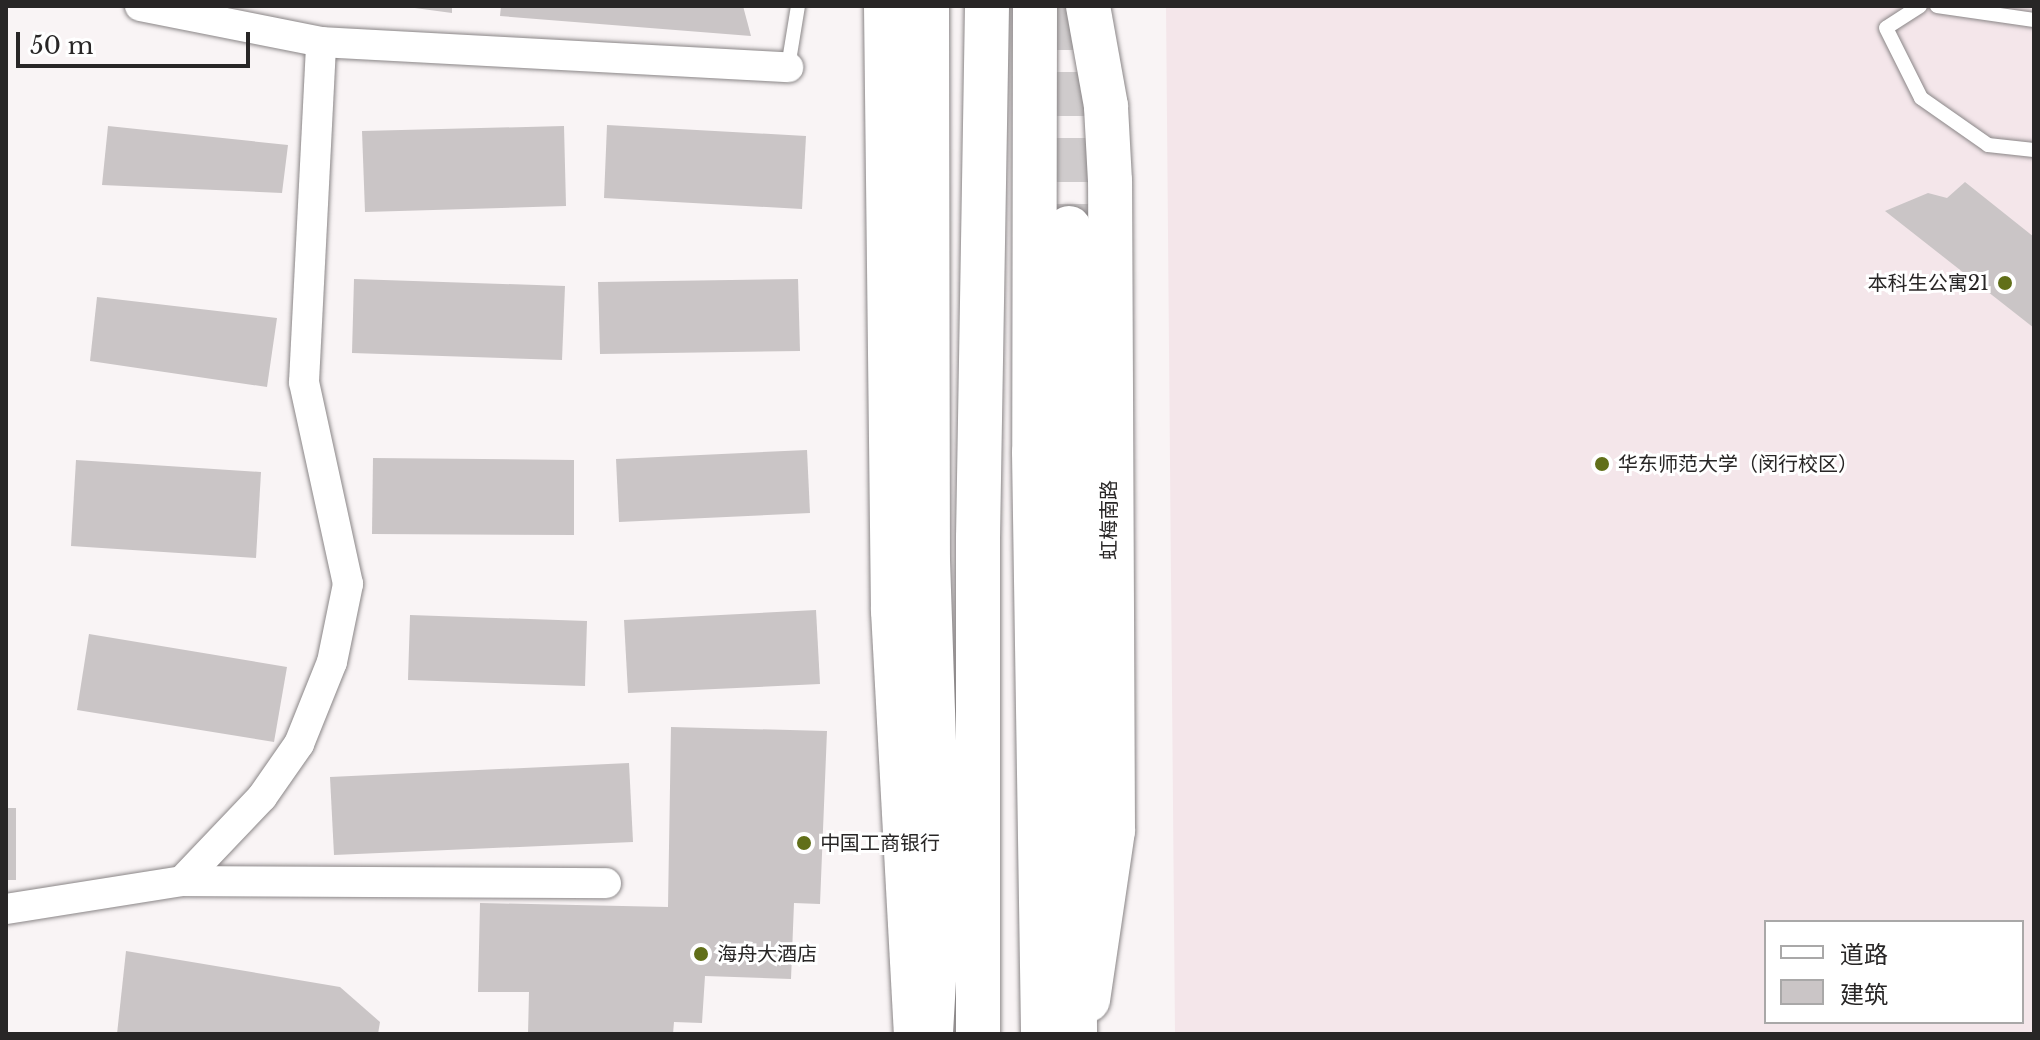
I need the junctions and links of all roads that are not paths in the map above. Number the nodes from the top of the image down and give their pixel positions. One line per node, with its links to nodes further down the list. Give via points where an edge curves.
1 (140, 6): 11 (street)
2 (798, 6): 12 (lane)
3 (886, 6): 19 (main road, via 893,611)
4 (927, 6): 17 (main road, via 928,560)
5 (987, 6): 22 (main road, via 978,538)
6 (1035, 6): 23 (main road, via 1034,452)
7 (1088, 6): 25 (main road, 虹梅南路, via 1106,106 1110,181 1113,831)
8 (1920, 6): 13 (lane, via 1886,28 1921,98 1988,145)
9 (1937, 6): 10 (lane)
10 (2034, 20)
11 (321, 42): 12 (street); 15 (street, via 304,382 348,584 332,662 299,744 262,797)
12 (788, 67)
13 (2034, 150)
14 (1069, 228): 24 (main road)
15 (182, 881): 16 (street); 18 (street)
16 (606, 883)
17 (939, 894): 20 (main road); 21 (main road)
18 (6, 909)
19 (916, 1034)
20 (931, 1034)
21 (959, 1034)
22 (978, 1034)
23 (1043, 1034)
24 (1075, 1034)
25 (1084, 1034)

